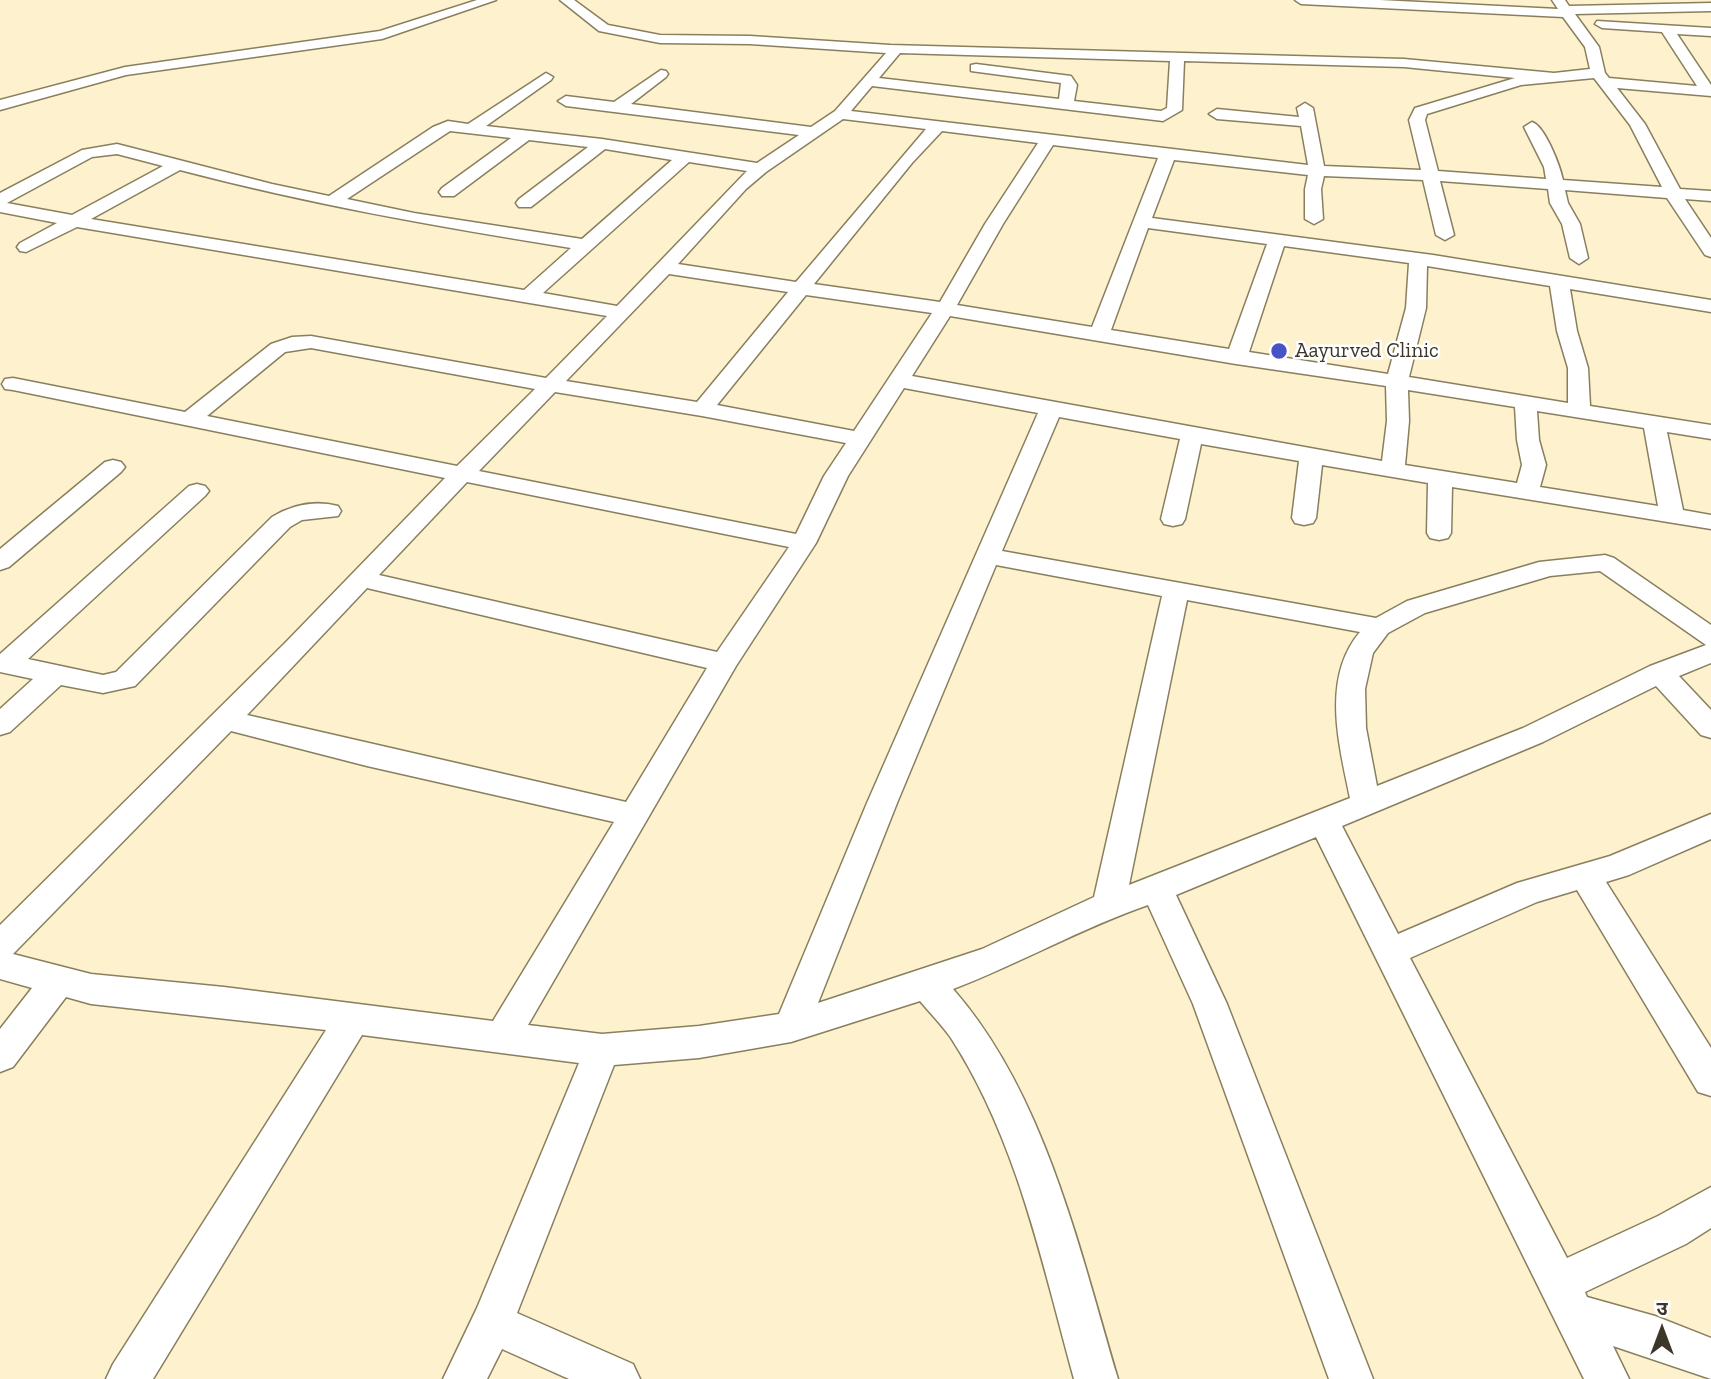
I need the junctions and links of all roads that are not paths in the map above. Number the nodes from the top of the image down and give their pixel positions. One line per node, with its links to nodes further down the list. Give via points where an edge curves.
1 (490, 0): 18 (street, via 382,35 125,71)
2 (566, 0): 9 (street, via 604,27 660,39 800,41)
3 (1301, 0): 6 (street)
4 (1472, 0): 6 (street)
5 (1711, 7): 6 (street)
6 (1565, 10): 7 (street); 14 (street, via 1592,47)
7 (1667, 29): 8 (street); 16 (street)
8 (1711, 32)
9 (890, 53): 10 (street); 15 (street); 19 (street, via 1066,79 1070,85)
10 (1177, 57): 13 (street, via 1404,63); 19 (street, via 1171,114)
11 (661, 74): 20 (street)
12 (546, 77): 25 (street)
13 (1552, 77): 14 (street); 35 (street, via 1520,81 1420,111 1417,120)
14 (1601, 78): 16 (street); 38 (street, via 1637,124)
15 (870, 81): 19 (street); 21 (street)
16 (1710, 92)
17 (566, 101): 20 (street)
18 (0, 105)
19 (1065, 105)
20 (619, 106): 26 (street)
21 (840, 114): 23 (street); 26 (street)
22 (1217, 114): 34 (street, via 1305,115)
23 (938, 126): 28 (street); 56 (street)
24 (1531, 127): 36 (street, via 1548,157)
25 (472, 128): 27 (street); 41 (street, via 439,130)
26 (816, 132): 33 (street)
27 (526, 135): 29 (street); 37 (street)
28 (1049, 139): 30 (street); 59 (street)
29 (602, 144): 31 (street); 42 (street)
30 (1168, 154): 34 (street); 46 (street)
31 (685, 157): 33 (street); 49 (street)
32 (179, 164): 40 (street, via 131,151 101,150); 41 (street); 45 (street)
33 (760, 168): 54 (street)
34 (1317, 171): 35 (street); 44 (street)
35 (1431, 177): 36 (street); 47 (street)
36 (1557, 187): 38 (street); 52 (street)
37 (448, 192)
38 (1674, 194): 39 (street); 51 (street)
39 (1711, 196)
40 (0, 200)
41 (332, 201): 49 (street)
42 (525, 203)
43 (0, 207): 45 (street)
44 (1314, 219)
45 (73, 220): 50 (street); 57 (street)
46 (1142, 222): 48 (street); 61 (street)
47 (1444, 235)
48 (1277, 241): 53 (street); 62 (street)
49 (584, 245): 57 (street)
50 (26, 247)
51 (1711, 251)
52 (1579, 258)
53 (1418, 260): 55 (street); 64 (street, via 1416,308)
54 (664, 268): 56 (street); 60 (street)
55 (1559, 281): 58 (street); 69 (street, via 1578,368)
56 (802, 289): 59 (street); 68 (street)
57 (528, 296): 60 (street)
58 (1711, 306)
59 (944, 309): 61 (street); 63 (street)
60 (621, 313): 66 (street)
61 (1099, 334): 62 (street)
62 (1236, 358): 64 (street)
63 (898, 380): 70 (street); 75 (street)
64 (1396, 381): 67 (street); 78 (street)
65 (13, 384): 71 (street)
66 (549, 386): 68 (street); 71 (street, via 311,342 292,343 278,348); 79 (street)
67 (1524, 401): 69 (street); 81 (street, via 1534,465)
68 (702, 409): 75 (street)
69 (1579, 410): 72 (street)
70 (1051, 411): 74 (street); 90 (street)
71 (189, 420): 79 (street)
72 (1654, 423): 73 (street); 84 (street)
73 (1711, 432)
74 (1192, 435): 76 (street); 86 (street)
75 (860, 439): 89 (street, via 836,476)
76 (1311, 457): 78 (street); 85 (street)
77 (113, 467): 91 (street)
78 (1393, 471): 80 (street)
79 (461, 475): 89 (street); 92 (street)
80 (1440, 478): 81 (street); 88 (street)
81 (1527, 490): 84 (street)
82 (197, 491): 97 (street)
83 (329, 511): 100 (street, via 296,513 281,522 125,680 103,684)
84 (1671, 514): 87 (street)
85 (1304, 518)
86 (1173, 519)
87 (1711, 522)
88 (1439, 533)
89 (804, 543): 98 (street)
90 (987, 556): 93 (street); 117 (street)
91 (0, 562)
92 (362, 579): 98 (street); 101 (street)
93 (1176, 590): 94 (street); 110 (street)
94 (1379, 627): 95 (street, via 1416,607 1548,568 1605,563); 104 (street, via 1360,651 1352,680 1352,728)
95 (1711, 638)
96 (1711, 653): 99 (street)
97 (3, 663): 100 (street)
98 (724, 663): 105 (street)
99 (1660, 673): 103 (street); 104 (street, via 1532,735)
100 (54, 675): 102 (street)
101 (224, 719): 105 (street); 111 (street)
102 (0, 725)
103 (1711, 727)
104 (1366, 804): 106 (street)
105 (636, 816): 118 (street)
106 (1323, 820): 109 (street); 112 (street)
107 (1711, 826): 108 (street)
108 (1585, 876): 112 (street, via 1528,892); 121 (street)
109 (1157, 888): 110 (street); 130 (street, via 1210,1004)
110 (1109, 905): 115 (street, via 994,959)
111 (0, 946)
112 (1390, 952): 123 (street)
113 (0, 965): 114 (street)
114 (59, 980): 116 (street, via 91,989); 120 (street)
115 (927, 984): 117 (street); 129 (street, via 963,1026 1004,1100 1041,1187)
116 (353, 1018): 118 (street); 126 (street)
117 (791, 1027): 119 (street, via 699,1042)
118 (502, 1038): 119 (street)
119 (602, 1050): 124 (street)
120 (0, 1056)
121 (1711, 1080)
122 (1711, 1206): 123 (street)
123 (1566, 1298): 125 (street); 131 (street)
124 (492, 1323): 127 (street); 128 (street)
125 (1711, 1359)
126 (128, 1379)
127 (464, 1379)
128 (618, 1379)
129 (1096, 1379)
130 (1351, 1379)
131 (1607, 1379)

